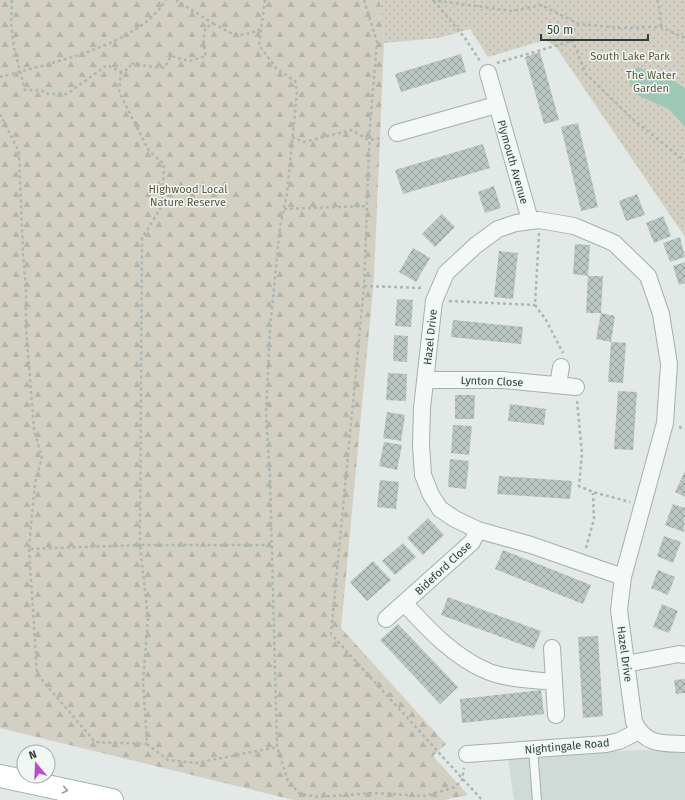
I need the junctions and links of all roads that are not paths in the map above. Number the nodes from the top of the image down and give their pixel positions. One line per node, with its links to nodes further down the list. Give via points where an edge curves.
1 (488, 73): 2 (street, Plymouth Avenue)
2 (496, 105): 3 (street, Plymouth Avenue); 4 (street, Plymouth Avenue)
3 (397, 133)
4 (530, 220): 6 (street, Hazel Drive, via 498,229 446,273 436,295); 10 (street, Hazel Drive, via 574,226 614,243 648,276 661,314 669,364 665,423)
5 (561, 367): 7 (street)
6 (425, 380): 7 (street, Lynton Close, via 503,380); 9 (street, Hazel Drive, via 421,445 423,475 440,509)
7 (558, 385): 8 (street, Lynton Close)
8 (576, 387)
9 (478, 530): 10 (street, Hazel Drive); 11 (street, Bideford Close, via 472,542)
10 (623, 577): 15 (street, Hazel Drive, via 619,610)
11 (405, 604): 12 (street, Bideford Close); 16 (street, Bideford Close, via 455,653 488,672)
12 (386, 619)
13 (552, 648): 16 (street)
14 (685, 655): 15 (street)
15 (626, 664): 18 (street, Hazel Drive, via 634,722)
16 (554, 682): 17 (street)
17 (556, 715)
18 (639, 731): 19 (street, via 648,740 658,743); 20 (street, Nightingale Road, via 606,744)
19 (685, 744)
20 (533, 749): 21 (street, Nightingale Road); 24 (lane)
21 (467, 754)
22 (0, 776): 23 (main road, one-way to 23)
23 (112, 800)
24 (537, 800)

